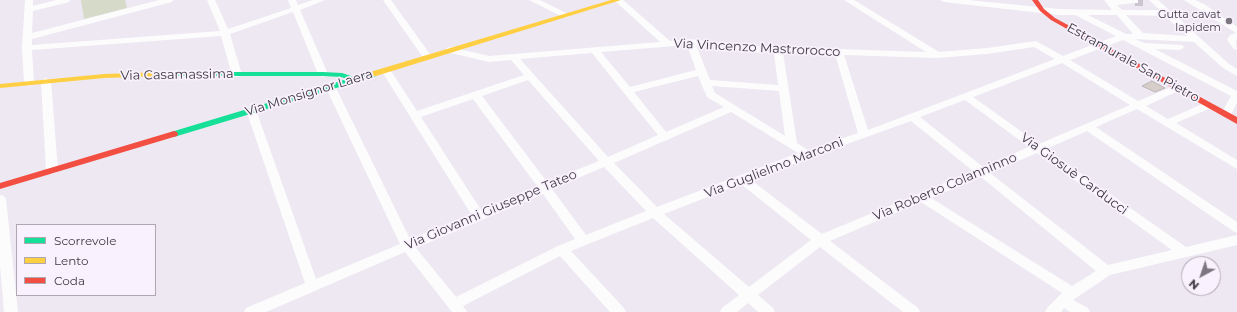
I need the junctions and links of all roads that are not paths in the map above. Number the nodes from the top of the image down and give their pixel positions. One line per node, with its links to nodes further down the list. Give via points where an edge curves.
1 (66, 0): 16 (street)
2 (169, 0): 27 (street)
3 (211, 0): 24 (street)
4 (292, 0): 17 (street)
5 (321, 0): 17 (street)
6 (387, 0): 42 (street)
7 (533, 0): 22 (street)
8 (618, 0): 22 (street, Via Monsignor Laera); 31 (street)
9 (848, 0): 41 (street)
10 (944, 0): 18 (street)
11 (1035, 0): 18 (street, Estramurale San Pietro)
12 (1188, 0): 15 (street)
13 (1109, 1): 14 (street); 21 (street)
14 (1154, 1): 20 (street)
15 (1205, 4): 23 (street)
16 (29, 5): 27 (street)
17 (296, 9): 24 (street); 51 (street)
18 (1042, 10): 19 (street); 32 (street, Estramurale San Pietro, via 1053,20)
19 (1076, 12): 21 (street); 28 (street)
20 (1168, 12): 21 (street); 29 (street)
21 (1119, 13): 25 (street)
22 (566, 16): 38 (street, Via Monsignor Laera)
23 (1237, 32)
24 (224, 34): 36 (street); 50 (street)
25 (1140, 36): 28 (street); 29 (street)
26 (1237, 36): 35 (street, via 1231,40)
27 (28, 37): 36 (street)
28 (1123, 37): 32 (street, Via Guglielmo Marconi); 33 (street)
29 (1197, 39): 48 (street)
30 (690, 42): 31 (street, Via Vincenzo Mastrorocco); 39 (street, Via Vincenzo Mastrorocco); 47 (street)
31 (667, 43): 37 (street, Via Vincenzo Mastrorocco)
32 (1101, 45): 44 (street, Via Guglielmo Marconi); 60 (street, Estramurale San Pietro)
33 (1142, 46): 34 (street); 49 (street)
34 (1179, 47)
35 (1237, 47)
36 (28, 48): 55 (street)
37 (593, 49): 43 (street, Via Vincenzo Mastrorocco); 61 (street)
38 (450, 50): 42 (street, Via Monsignor Laera); 43 (street, Via Vincenzo Mastrorocco, via 488,59)
39 (778, 50): 40 (street, Via Vincenzo Mastrorocco); 59 (street)
40 (839, 52): 41 (street, Via Vincenzo Mastrorocco); 75 (street)
41 (937, 55): 44 (street, Via Vincenzo Mastrorocco, via 1036,44)
42 (427, 57): 45 (street, Via Monsignor Laera)
43 (513, 57): 52 (street)
44 (1062, 59): 63 (street, Via Guglielmo Marconi); 65 (street, Via Vincenzo Mastrorocco)
45 (386, 70): 53 (street, Via Monsignor Laera); 70 (street)
46 (1207, 70): 49 (street)
47 (701, 72): 56 (street); 61 (street)
48 (1236, 72)
49 (1192, 73): 64 (street)
50 (237, 74): 51 (street, Via Casamassima); 54 (street, Via Casamassima, via 119,76)
51 (323, 74): 53 (street, Via Casamassima)
52 (530, 76): 62 (street); 80 (street)
53 (355, 79): 58 (street, Via Monsignor Laera)
54 (46, 81): 55 (street, Via Casamassima); 82 (street)
55 (29, 83): 57 (street, Via Casamassima)
56 (706, 83): 59 (street); 67 (street, via 711,95)
57 (0, 86)
58 (330, 86): 68 (street, Via Monsignor Laera); 95 (street)
59 (784, 88): 77 (street)
60 (1178, 88): 65 (street, Via Roberto Colanninno); 66 (street, Estramurale San Pietro)
61 (627, 91): 76 (street)
62 (476, 95): 70 (street); 86 (street)
63 (965, 96): 71 (street, Via Guglielmo Marconi); 78 (street, Via Giosuè Carducci)
64 (1236, 97): 69 (street)
65 (1137, 104): 73 (street, Via Vincenzo Mastrorocco); 74 (street, Via Roberto Colanninno)
66 (1209, 105): 69 (street, Estramurale San Pietro); 73 (street)
67 (732, 108): 76 (street, Via Giovanni Giuseppe Tateo); 77 (street)
68 (251, 110): 82 (street, Via Monsignor Laera); 99 (street)
69 (1226, 114): 72 (street, Estramurale San Pietro)
70 (415, 115): 90 (street)
71 (912, 116): 75 (street, Via Guglielmo Marconi); 83 (street)
72 (1237, 121)
73 (1167, 123): 81 (street, Via Vincenzo Mastrorocco)
74 (1088, 127): 78 (street, Via Roberto Colanninno); 91 (street)
75 (864, 135): 79 (street, Via Guglielmo Marconi)
76 (665, 137): 80 (street, Via Giovanni Giuseppe Tateo)
77 (792, 145): 79 (street)
78 (1038, 148): 83 (street, Via Roberto Colanninno); 97 (street, Via Giosuè Carducci)
79 (807, 154): 84 (street, Via Guglielmo Marconi)
80 (606, 162): 86 (street, Via Giovanni Giuseppe Tateo); 89 (street)
81 (1237, 165)
82 (52, 170): 85 (street, Via Monsignor Laera)
83 (982, 172): 87 (street, Via Roberto Colanninno); 98 (street)
84 (742, 179): 89 (street, Via Guglielmo Marconi); 92 (street)
85 (0, 186)
86 (546, 188): 90 (street, Via Giovanni Giuseppe Tateo); 94 (street)
87 (921, 197): 92 (street, Via Roberto Colanninno); 101 (street)
88 (0, 199): 103 (street)
89 (655, 212): 94 (street, Via Guglielmo Marconi); 100 (street)
90 (479, 216): 95 (street, Via Giovanni Giuseppe Tateo)
91 (1237, 228)
92 (820, 240): 100 (street, Via Roberto Colanninno); 108 (street)
93 (1237, 240): 97 (street)
94 (584, 241): 96 (street, Via Guglielmo Marconi)
95 (407, 245): 99 (street, Via Giovanni Giuseppe Tateo); 102 (street)
96 (562, 249): 102 (street, Via Guglielmo Marconi); 105 (street)
97 (1183, 252): 98 (street)
98 (1106, 271): 101 (street)
99 (312, 286): 104 (street, Via Giovanni Giuseppe Tateo)
100 (749, 295): 106 (street, Via Roberto Colanninno); 107 (street)
101 (1067, 297): 109 (street); 110 (street)
102 (457, 308)
103 (11, 312)
104 (250, 312)
105 (619, 312)
106 (727, 312)
107 (768, 312)
108 (913, 312)
109 (1052, 312)
110 (1083, 312)

